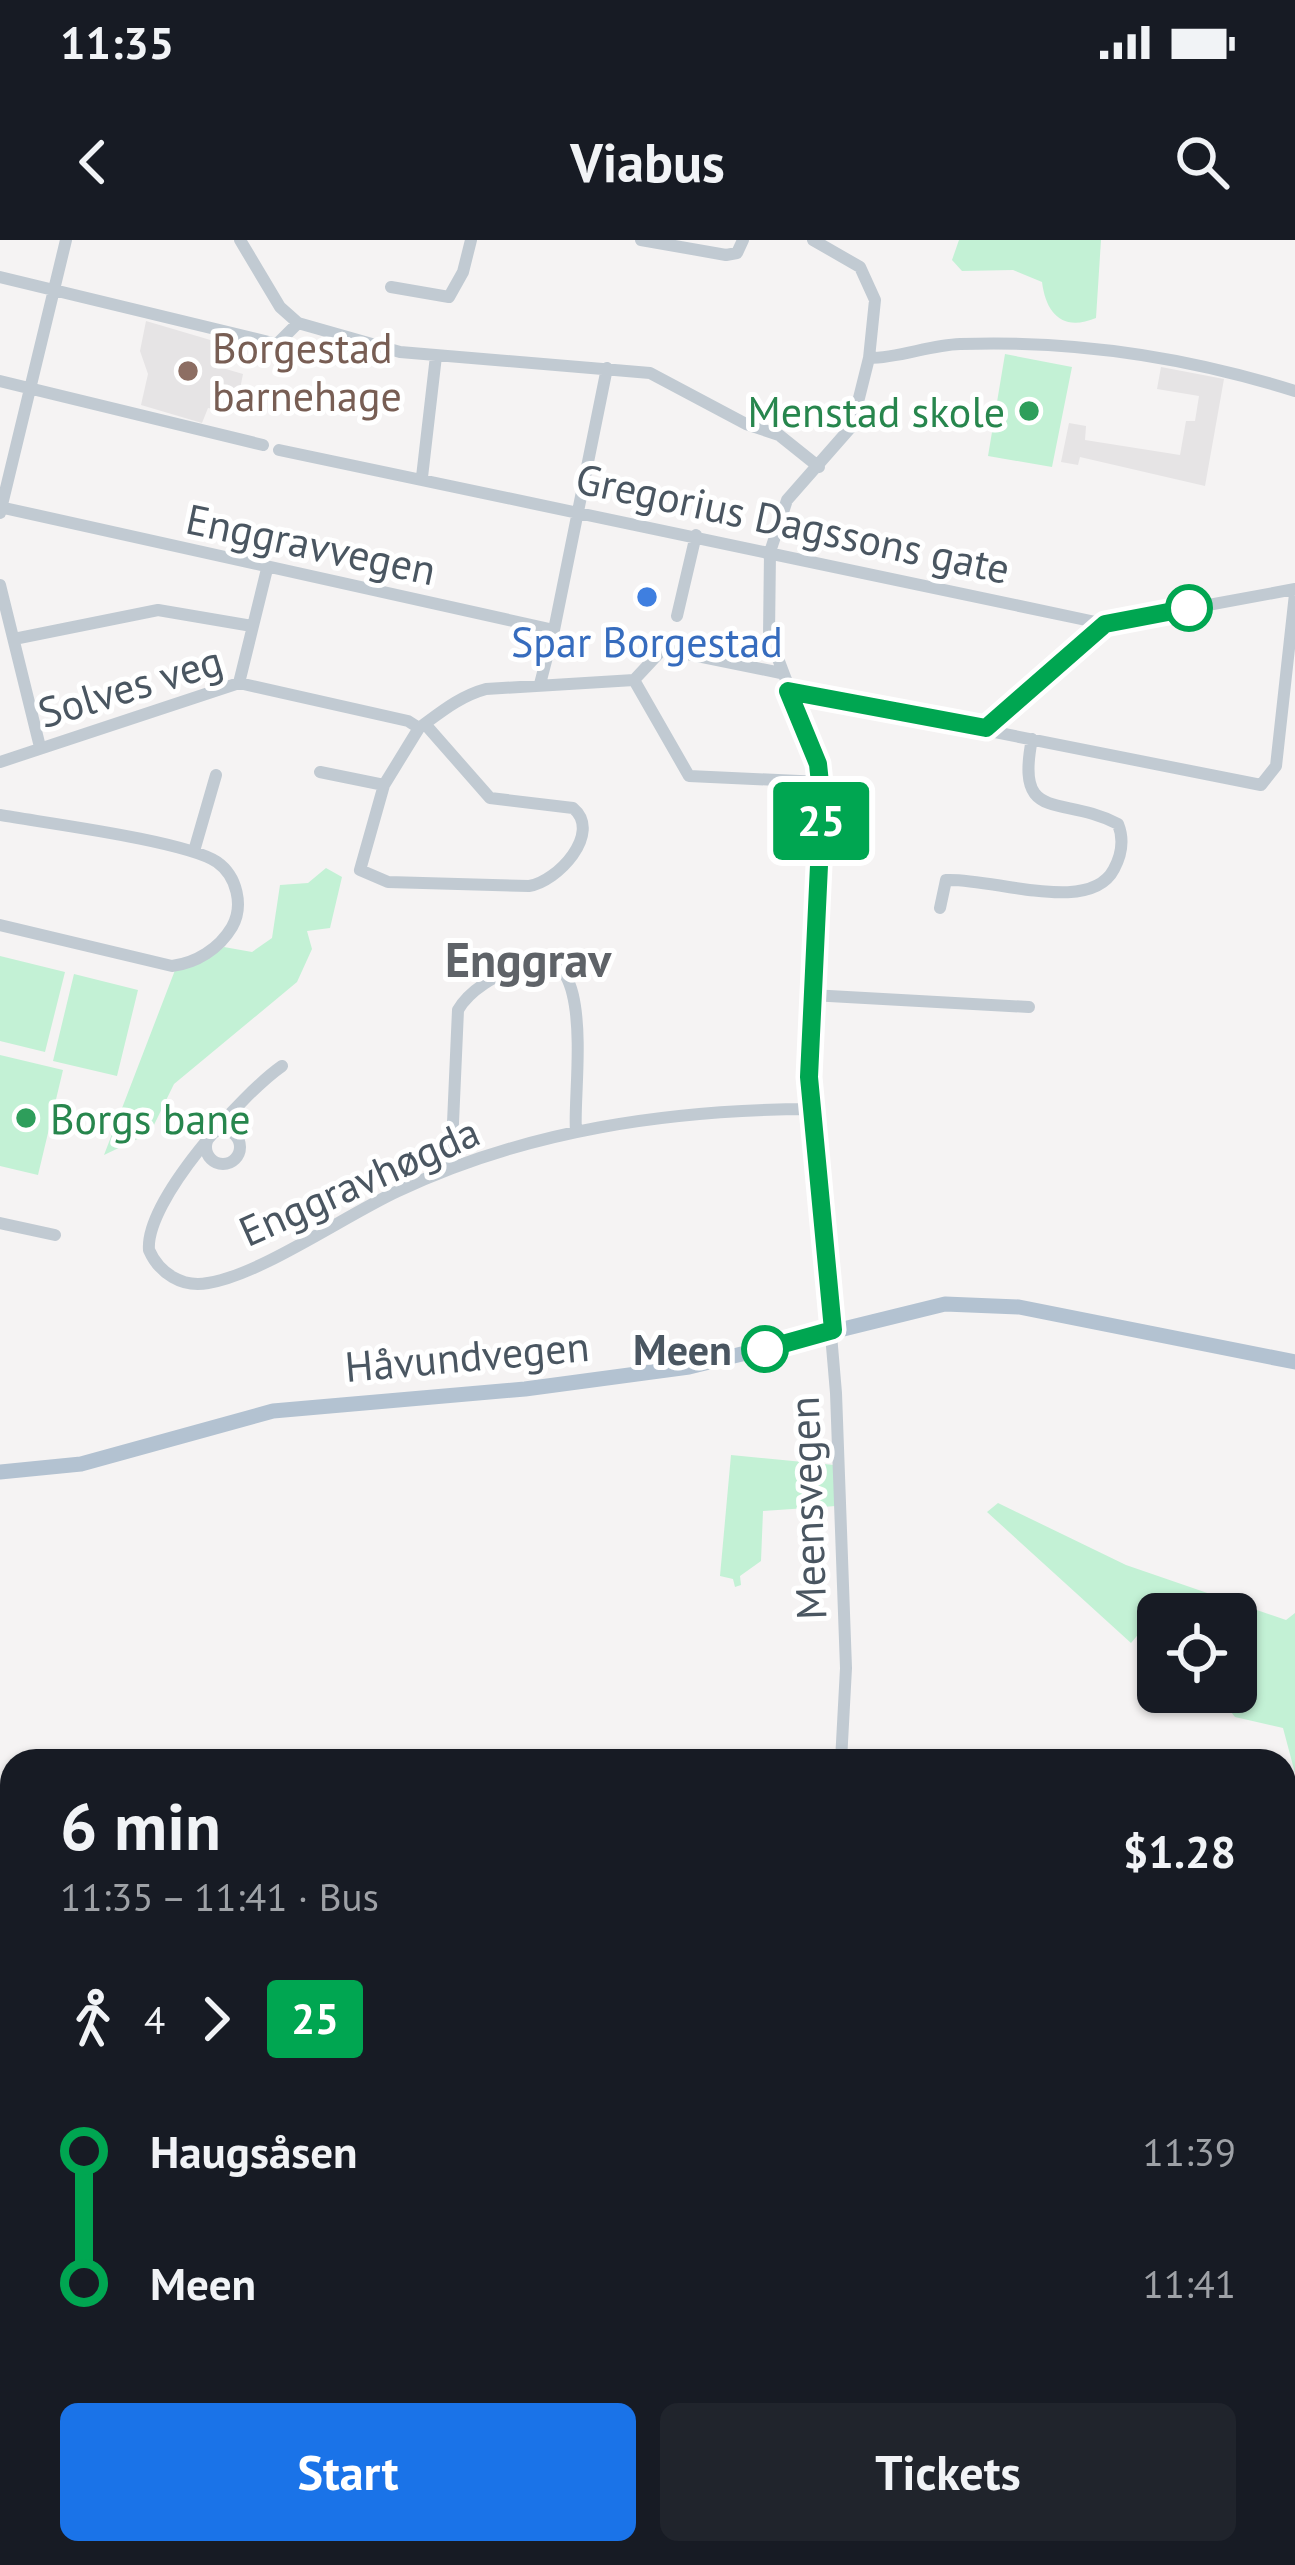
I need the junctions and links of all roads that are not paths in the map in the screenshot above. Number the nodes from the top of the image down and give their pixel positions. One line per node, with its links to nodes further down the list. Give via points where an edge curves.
1 (66, 240): 9 (street)
2 (239, 240): 10 (street)
3 (470, 240): 8 (street, via 449,297)
4 (640, 240): 5 (street, via 726,255)
5 (743, 240)
6 (813, 240): 12 (street, Meensvegen, via 860,267 874,289)
7 (0, 277): 9 (street)
8 (391, 287)
9 (54, 291): 10 (street, via 277,344); 15 (street)
10 (298, 323): 11 (street)
11 (436, 356): 13 (street); 20 (street)
12 (869, 358): 16 (street, via 984,344 1089,348 1233,371); 19 (street, Meensvegen, via 852,426)
13 (607, 368): 19 (street, via 660,377 779,435); 22 (street)
14 (0, 381): 15 (street)
15 (30, 387): 17 (street); 21 (street)
16 (1295, 391)
17 (263, 446)
18 (279, 449): 20 (street, Gregorius Dagssons gate)
19 (819, 467): 24 (street, Meensvegen, via 787,500)
20 (422, 476): 22 (street, Gregorius Dagssons gate)
21 (1, 510): 25 (street, Enggravvegen)
22 (579, 513): 23 (street, Gregorius Dagssons gate); 31 (street)
23 (696, 535): 24 (street, Gregorius Dagssons gate); 28 (street)
24 (770, 552): 29 (street, Gregorius Dagssons gate); 33 (street, Meensvegen, via 767,616)
25 (267, 569): 30 (street); 31 (street, Enggravvegen)
26 (0, 585): 32 (street)
27 (1295, 591): 29 (street, Gregorius Dagssons gate); 40 (street, via 1269,781 1237,783)
28 (677, 616)
29 (1105, 624): 39 (street)
30 (252, 626): 32 (street, via 158,610); 35 (street)
31 (554, 630): 36 (street)
32 (14, 639): 41 (street)
33 (781, 673): 34 (street, via 663,649); 37 (street, Meensvegen)
34 (634, 680): 36 (street); 45 (street, via 689,776)
35 (239, 683): 38 (street, Solves veg); 41 (street, Solves veg)
36 (540, 684): 38 (street, via 467,694)
37 (788, 691): 39 (street); 45 (street, Meensvegen)
38 (422, 726): 46 (street); 46 (street, via 480,791 573,808 584,821 580,840 548,881 529,886 388,882 361,870)
39 (986, 728): 40 (street)
40 (1032, 739): 49 (street, via 1028,790 1118,824 1108,880 1088,892 946,880)
41 (40, 747): 42 (street, Solves veg)
42 (0, 762)
43 (320, 772): 46 (street)
44 (216, 775): 48 (street)
45 (821, 782): 51 (street, Meensvegen)
46 (384, 785)
47 (0, 814): 48 (street)
48 (194, 851): 50 (street, via 227,871 238,896 235,923 220,944 186,964)
49 (940, 908)
50 (0, 925)
51 (811, 995): 52 (street); 54 (street, Meensvegen)
52 (1029, 1007)
53 (282, 1066): 56 (street, Enggravhøgda, via 241,1097 156,1220 148,1243 161,1270 190,1283 230,1277)
54 (810, 1108): 55 (street, Enggravhøgda, via 679,1113); 59 (street, Meensvegen)
55 (576, 1131): 56 (street, Enggravhøgda); 56 (street, via 576,992 550,962 526,962 458,1010)
56 (452, 1168)
57 (0, 1222): 58 (street)
58 (55, 1235)
59 (833, 1330): 60 (main road, Håvundvegen, via 924,1306 990,1304); 61 (main road, Håvundvegen, via 729,1359 600,1380 273,1411 81,1464); 62 (street, Meensvegen)
60 (1295, 1362)
61 (0, 1472)
62 (841, 1749)

